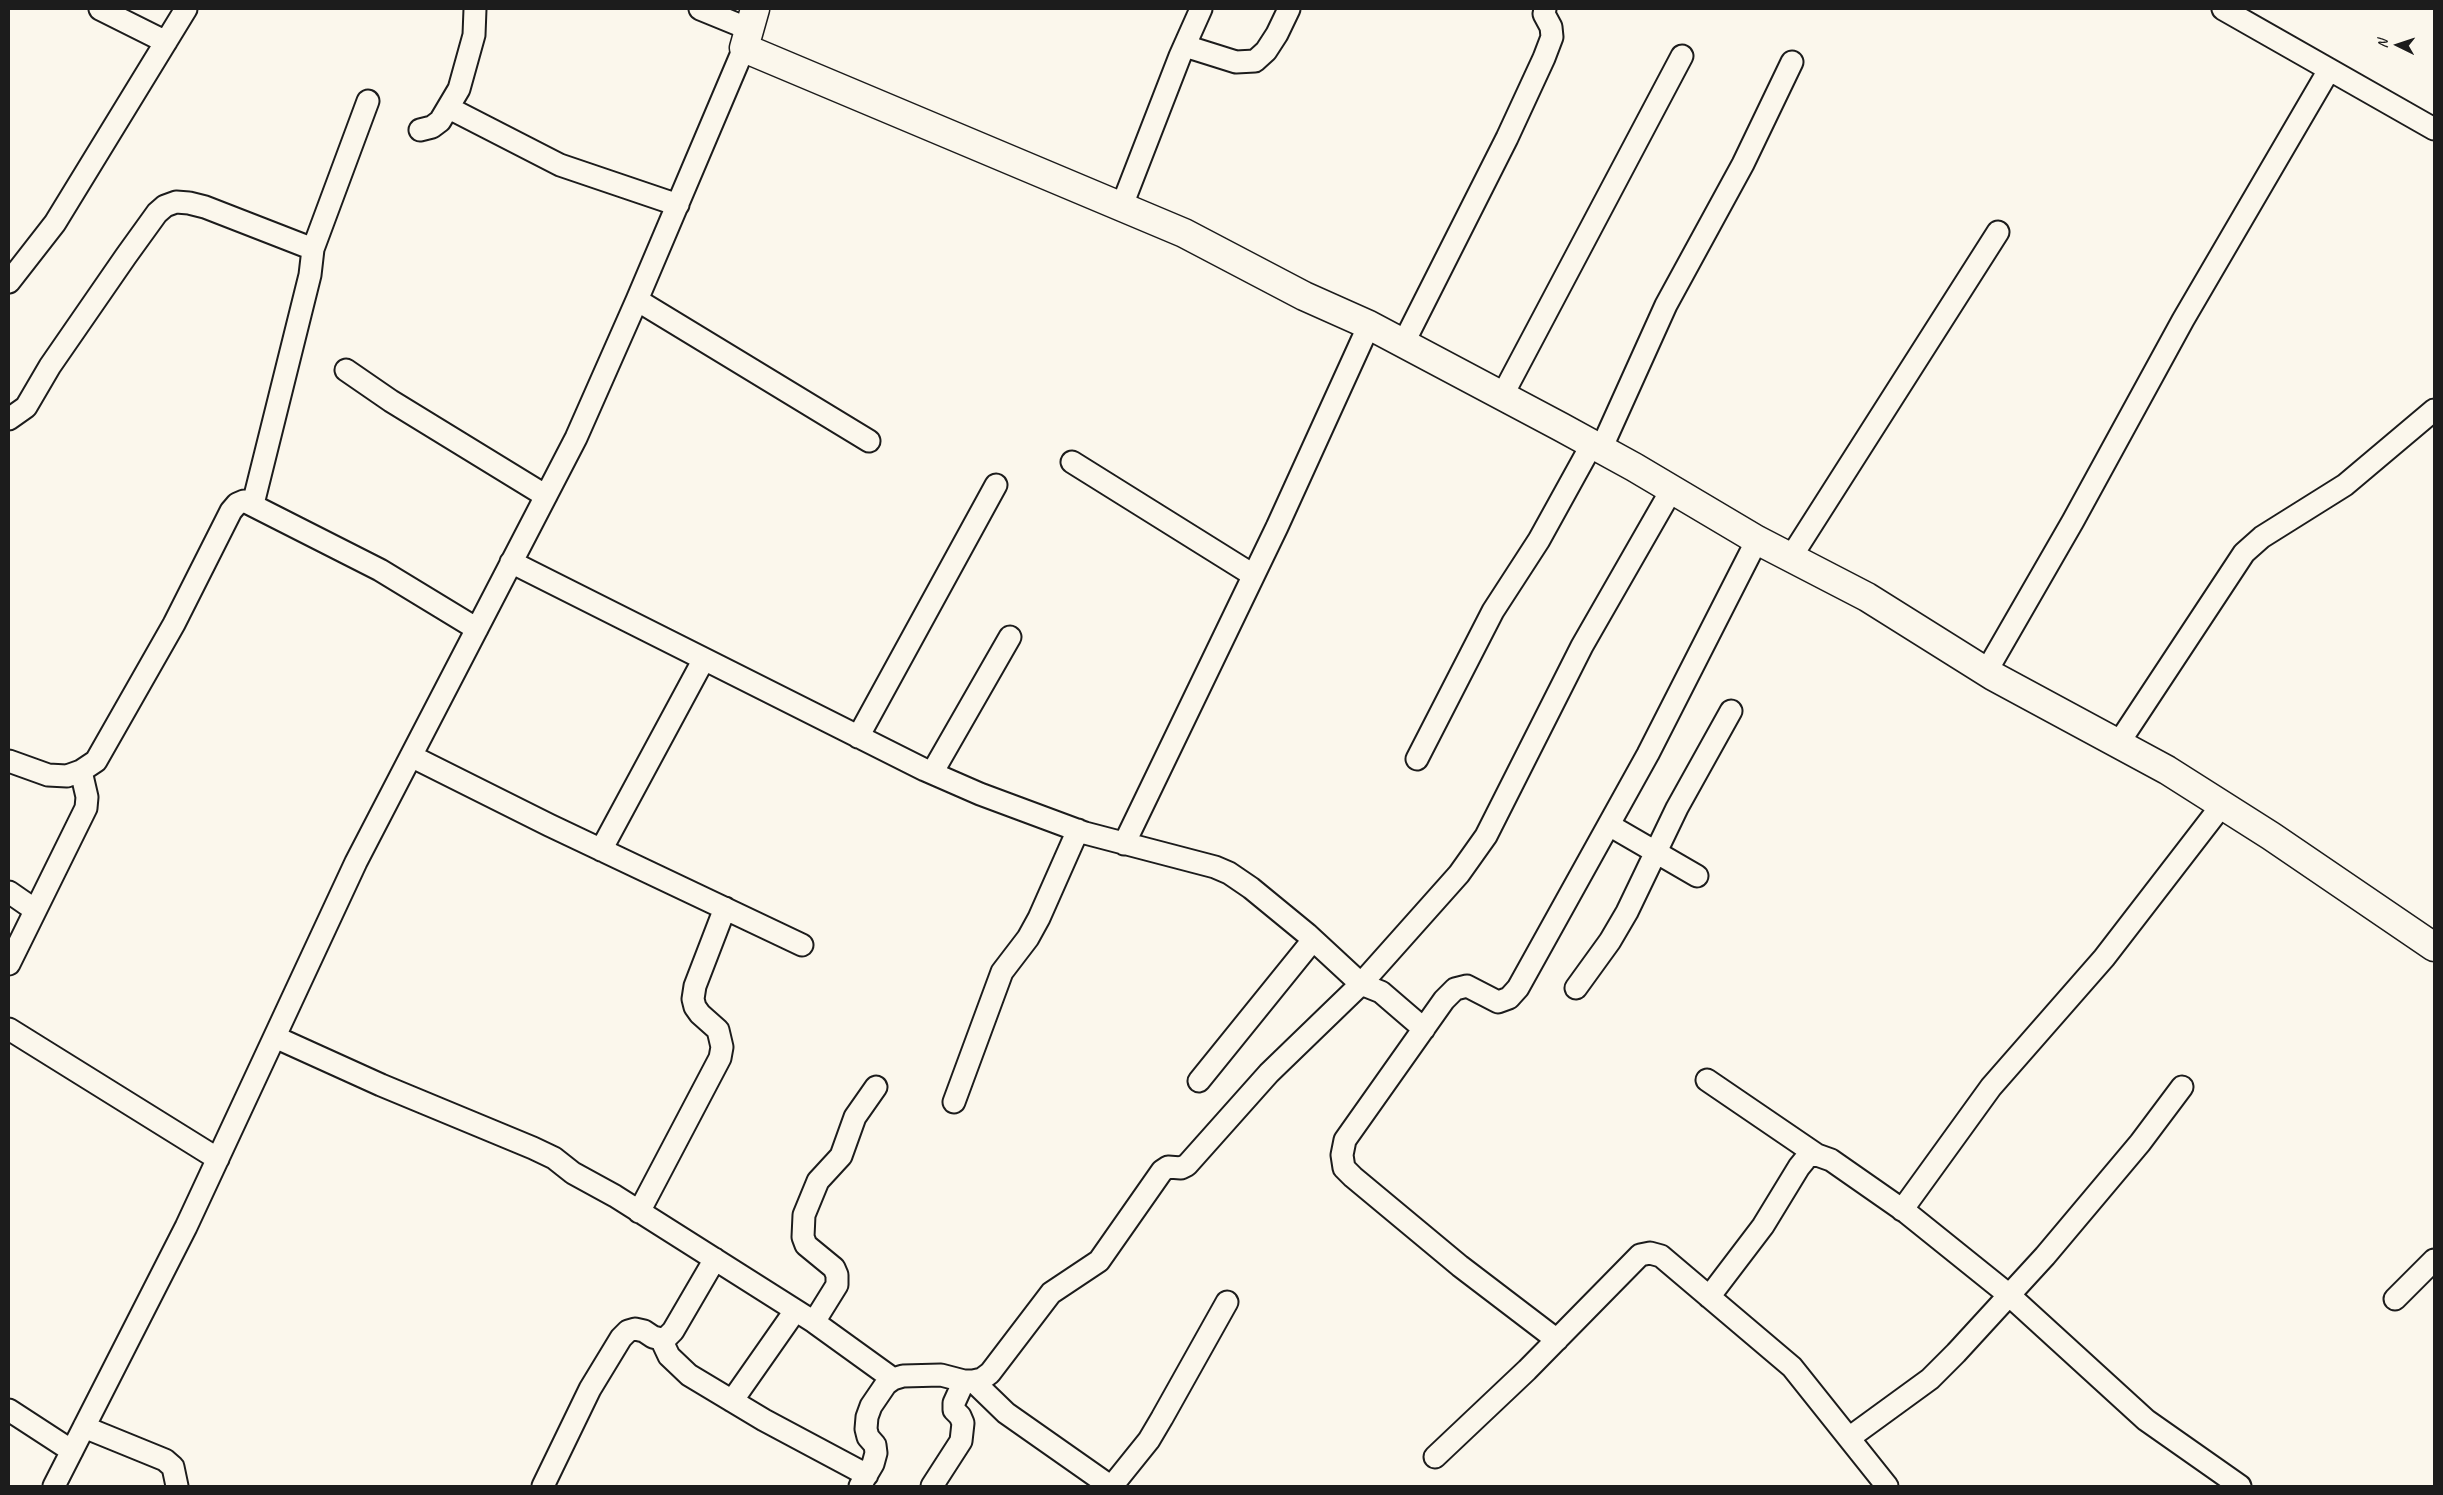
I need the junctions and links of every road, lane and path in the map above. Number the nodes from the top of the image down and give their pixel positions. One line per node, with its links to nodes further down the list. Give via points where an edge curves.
1 (100, 9): 10 (street)
2 (186, 9): 10 (street)
3 (475, 9): 16 (street, via 476,22 469,57)
4 (700, 9): 9 (street)
5 (1201, 9): 11 (street)
6 (1289, 9): 11 (street, via 1266,51 1255,61 1236,62)
7 (1545, 9): 26 (street, via 1552,37 1544,58)
8 (2224, 9): 14 (street)
9 (749, 29): 19 (street); 20 (street)
10 (166, 42): 23 (street, via 55,223)
11 (1184, 46): 20 (street)
12 (1682, 56): 28 (street)
13 (1792, 62): 32 (street, via 1742,164 1666,305)
14 (2329, 70): 17 (street); 45 (street, via 2183,320)
15 (368, 101): 22 (street)
16 (449, 108): 18 (street, via 440,121); 19 (street, via 560,165)
17 (2434, 129)
18 (420, 130)
19 (678, 205): 24 (street)
20 (1121, 208): 25 (street, via 1184,233 1304,296)
21 (1998, 232): 39 (street)
22 (313, 250): 30 (street, via 205,207 182,202 165,206 156,213 126,256 50,366 26,407); 37 (street, via 310,275)
23 (9, 282)
24 (637, 300): 31 (street); 36 (street, via 576,438)
25 (1369, 325): 26 (street); 41 (street)
26 (1403, 344): 28 (street)
27 (346, 370): 36 (street)
28 (1502, 396): 32 (street)
29 (2434, 410): 48 (street, via 2345,485 2262,537 2244,553)
30 (9, 420)
31 (869, 441)
32 (1597, 447): 35 (street); 50 (street, via 1493,611)
33 (1072, 462): 41 (street)
34 (996, 485): 47 (street)
35 (1672, 489): 38 (street); 68 (street, via 1582,646 1486,836 1459,874)
36 (546, 496): 40 (street)
37 (253, 504): 42 (street, via 380,570); 52 (street, via 244,501 231,511 174,624 106,746 96,761)
38 (1757, 540): 39 (street); 55 (street)
39 (1791, 557): 45 (street, via 1867,597)
40 (512, 562): 42 (street); 44 (street)
41 (1253, 575): 57 (street)
42 (477, 629): 49 (street)
43 (1010, 637): 53 (street)
44 (704, 660): 47 (street); 58 (street)
45 (1986, 672): 48 (street)
46 (1731, 710): 59 (street)
47 (858, 737): 53 (street)
48 (2118, 744): 54 (street)
49 (411, 756): 58 (street); 72 (street, via 356,862)
50 (1417, 759)
51 (9, 762): 52 (street, via 48,775 67,776)
52 (81, 771): 63 (street, via 86,808)
53 (932, 773): 56 (street, via 1017,809)
54 (2222, 805): 66 (street); 80 (street, via 2104,958 1991,1087)
55 (1609, 825): 59 (street); 71 (street, via 1518,988 1509,998 1498,1002 1466,986 1455,989)
56 (1078, 830): 57 (street); 77 (street, via 1039,918 1002,972)
57 (1124, 844): 64 (street, via 1229,873)
58 (601, 850): 62 (street)
59 (1656, 852): 60 (street); 69 (street, via 1610,941)
60 (1697, 876)
61 (9, 892): 63 (street)
62 (725, 908): 65 (street); 81 (street, via 693,999 700,1014 718,1030 722,1047 720,1058)
63 (35, 910): 67 (street)
64 (1314, 940): 68 (street); 74 (street)
65 (802, 945)
66 (2434, 947)
67 (9, 964)
68 (1361, 984): 71 (street, via 1382,992); 93 (street, via 1269,1073 1187,1165 1162,1171 1099,1261 1051,1293 990,1373 982,1379)
69 (1576, 988)
70 (9, 1029): 79 (street)
71 (1424, 1029): 91 (street, via 1345,1140 1344,1168 1460,1266)
72 (275, 1037): 79 (street); 81 (street, via 430,1107 533,1148)
73 (1707, 1080): 78 (street)
74 (1199, 1081)
75 (876, 1087): 89 (street, via 855,1117 841,1156 818,1182 804,1215 802,1232 806,1245 834,1268 837,1276 837,1285)
76 (2182, 1087): 84 (street, via 2140,1143)
77 (954, 1102)
78 (1817, 1155): 80 (street, via 1830,1160); 85 (street, via 1808,1156 1799,1167 1763,1226)
79 (218, 1159): 96 (street)
80 (1902, 1210): 84 (street)
81 (639, 1212): 82 (street)
82 (715, 1259): 88 (street); 90 (street, via 673,1331)
83 (2434, 1260): 86 (street)
84 (2009, 1295): 97 (street, via 1930,1379); 107 (street, via 2146,1420)
85 (1709, 1297): 91 (street, via 1661,1256 1640,1255); 97 (street, via 1792,1367)
86 (2394, 1299)
87 (1227, 1302): 105 (street, via 1149,1440)
88 (795, 1311): 89 (street); 94 (street)
89 (814, 1322): 92 (street)
90 (661, 1339): 94 (street, via 679,1367); 103 (street, via 635,1329 621,1338 582,1406)
91 (1557, 1340): 99 (street)
92 (893, 1379): 93 (street, via 940,1375); 100 (street, via 886,1384 867,1417 868,1437 875,1445 876,1453)
93 (968, 1381): 104 (street, via 954,1403 954,1410 963,1424 961,1441); 105 (street)
94 (732, 1401): 100 (street)
95 (9, 1410): 98 (street)
96 (84, 1427): 98 (street); 102 (street, via 165,1460 173,1467)
97 (1849, 1438): 106 (street)
98 (72, 1451): 101 (street)
99 (1435, 1457)
100 (863, 1481)
101 (54, 1486)
102 (177, 1486)
103 (543, 1486)
104 (932, 1486)
105 (1111, 1486)
106 (1887, 1486)
107 (2240, 1486)

